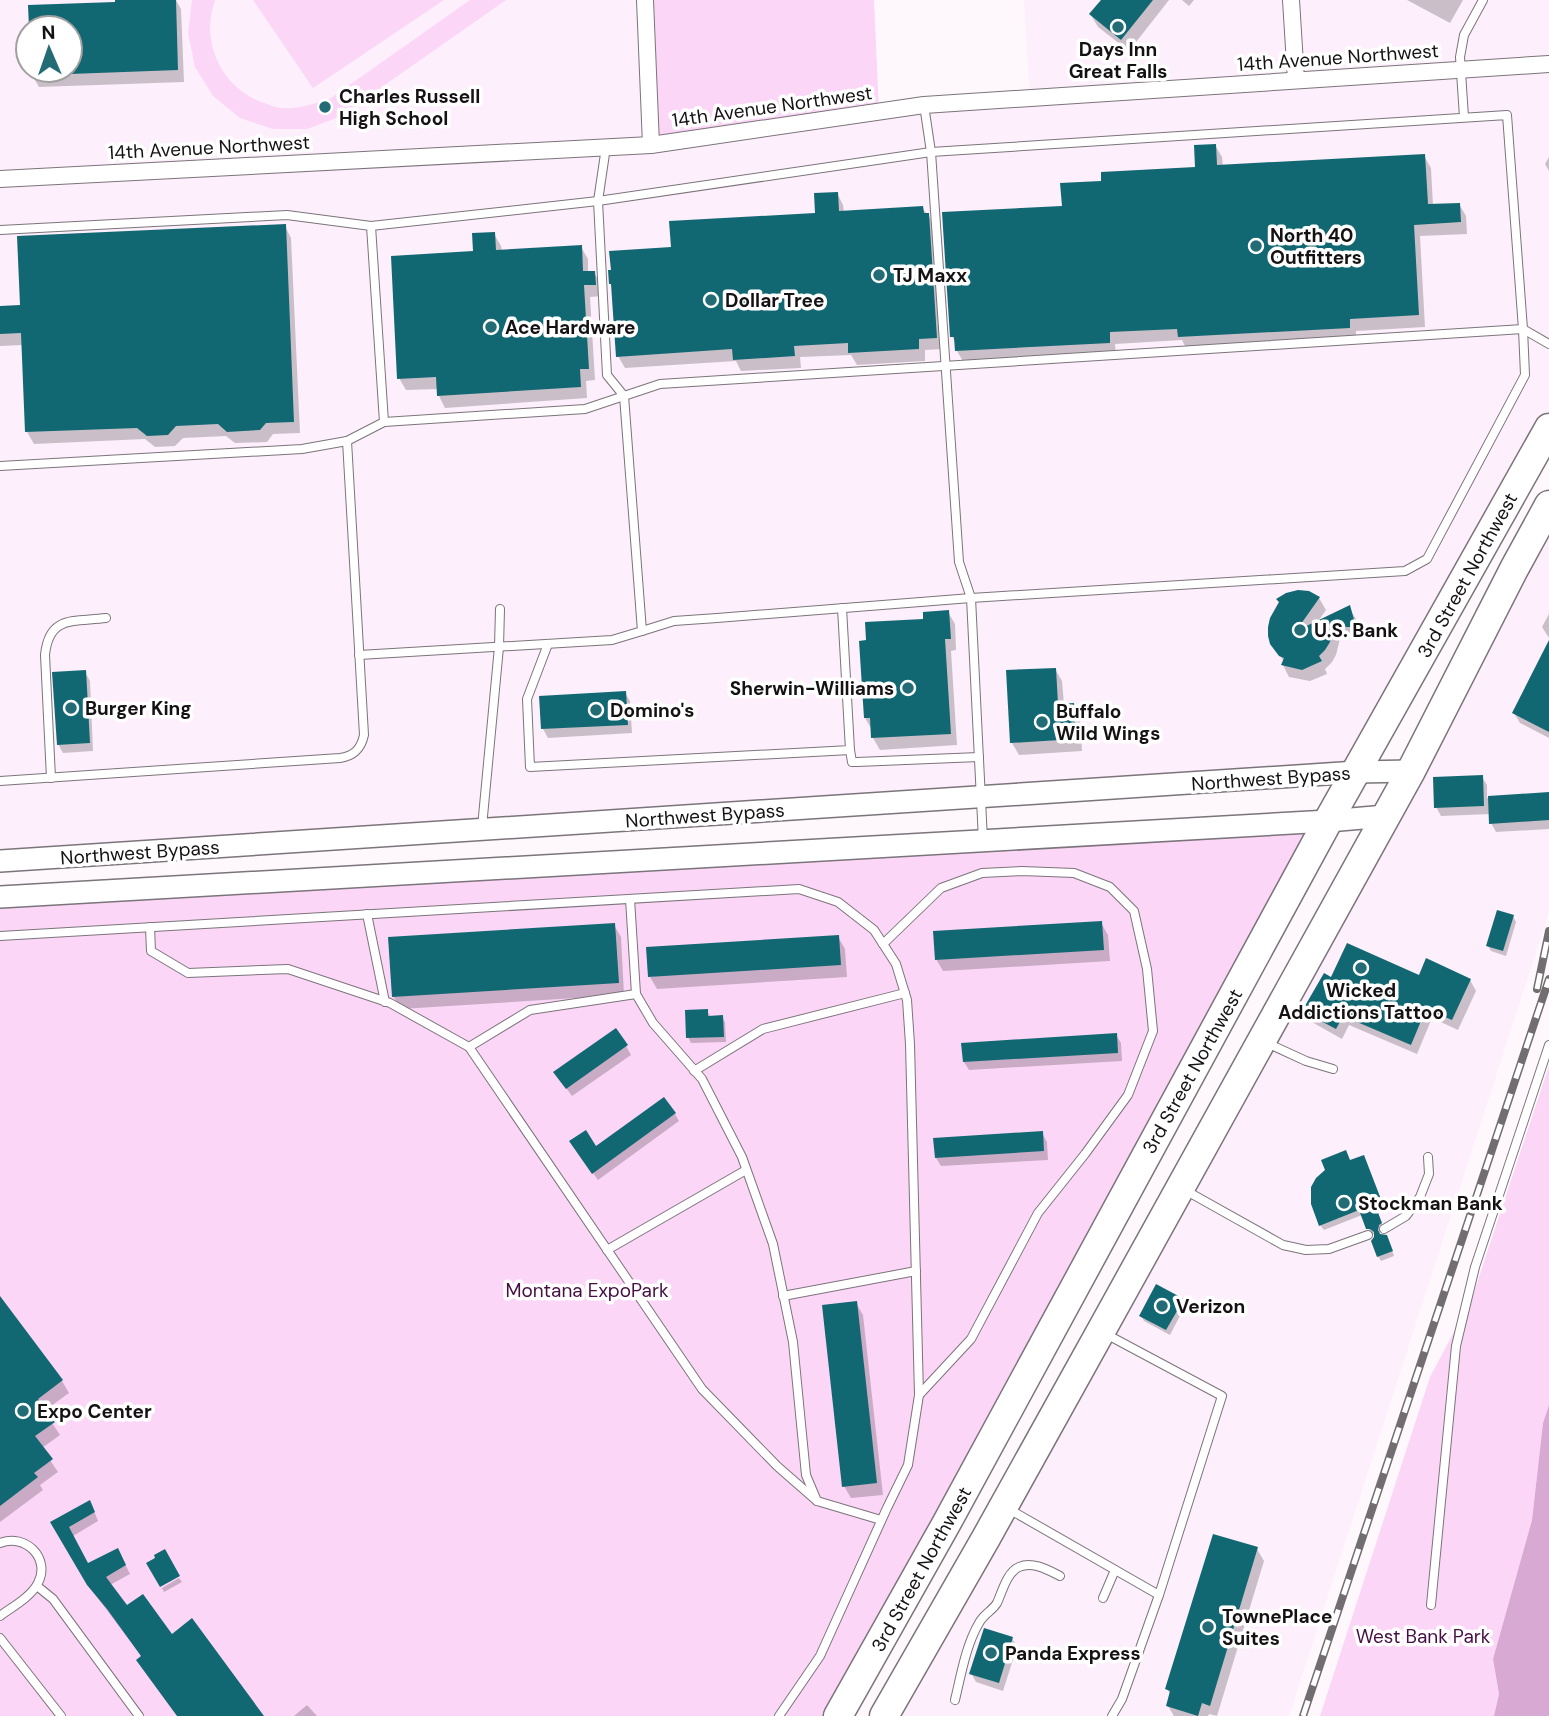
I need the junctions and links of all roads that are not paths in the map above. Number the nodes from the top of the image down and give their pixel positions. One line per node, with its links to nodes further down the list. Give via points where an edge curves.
1 (645, 0): 9 (street)
2 (1291, 0): 6 (street)
3 (1483, 0): 5 (lane, via 1464,35)
4 (1549, 64): 5 (street, 14th Avenue Northwest)
5 (1460, 70): 6 (street, 14th Avenue Northwest); 8 (lane)
6 (1296, 80): 7 (street, 14th Avenue Northwest)
7 (924, 105): 9 (street, 14th Avenue Northwest); 11 (lane)
8 (1464, 117): 11 (lane); 16 (lane, via 1507,115)
9 (651, 145): 10 (street, 14th Avenue Northwest)
10 (606, 147): 12 (street, 14th Avenue Northwest); 13 (lane)
11 (931, 152): 13 (lane); 18 (lane)
12 (0, 179)
13 (598, 201): 14 (lane); 19 (lane, via 607,375)
14 (371, 226): 15 (lane, via 287,215); 20 (lane)
15 (0, 230)
16 (1523, 328): 17 (lane); 18 (lane); 25 (lane, via 1525,375 1427,559 1405,570)
17 (1549, 344)
18 (945, 365): 19 (lane, via 660,383); 25 (lane, via 959,562)
19 (624, 396): 20 (lane, via 585,409); 29 (lane)
20 (384, 422): 22 (lane)
21 (1549, 428): 36 (highway, 3rd Street Northwest)
22 (347, 441): 23 (lane, via 302,449); 32 (lane)
23 (0, 466)
24 (1549, 505): 35 (highway, 3rd Street Northwest)
25 (971, 598): 26 (lane); 34 (lane)
26 (842, 608): 29 (lane, via 674,621); 33 (lane)
27 (500, 609): 31 (lane)
28 (106, 618): 37 (lane, via 65,623 52,630 46,643)
29 (642, 631): 30 (lane, via 612,640)
30 (548, 644): 31 (lane); 33 (lane, via 527,699 530,767)
31 (499, 647): 32 (lane); 42 (lane)
32 (359, 655): 37 (lane, via 364,735 359,749 347,757)
33 (850, 750): 34 (lane, via 852,762)
34 (979, 757): 39 (lane)
35 (1411, 771): 36 (main road, Northwest Bypass); 40 (highway, 3rd Street Northwest)
36 (1357, 772): 39 (main road, Northwest Bypass); 41 (highway, 3rd Street Northwest)
37 (51, 778): 38 (lane)
38 (0, 781)
39 (981, 797): 42 (main road, Northwest Bypass); 43 (lane)
40 (1386, 816): 41 (main road, Northwest Bypass); 54 (highway, 3rd Street Northwest)
41 (1328, 821): 43 (main road, Northwest Bypass); 85 (highway, 3rd Street Northwest)
42 (482, 830): 44 (main road, Northwest Bypass)
43 (983, 841): 45 (main road, Northwest Bypass)
44 (0, 861)
45 (0, 897)
46 (630, 899): 47 (lane); 50 (lane, via 799,889 838,902 874,930); 52 (lane)
47 (367, 915): 48 (lane); 53 (lane)
48 (150, 927): 49 (lane); 53 (lane, via 152,951 188,973 288,970)
49 (0, 936)
50 (883, 944): 51 (lane, via 896,964); 68 (lane, via 941,888 961,880 982,873 1074,873 1110,887 1135,911 1153,1031 1128,1095 1038,1213 971,1339)
51 (905, 993): 58 (lane, via 763,1029); 65 (lane)
52 (636, 994): 56 (lane, via 530,1010); 58 (lane, via 653,1023)
53 (385, 1002): 56 (lane)
54 (1262, 1041): 57 (lane); 61 (highway, 3rd Street Northwest)
55 (1549, 1045): 78 (lane, via 1475,1267 1456,1346)
56 (469, 1047): 64 (lane)
57 (1333, 1069)
58 (694, 1071): 60 (lane)
59 (1429, 1157): 62 (lane, via 1429,1174 1420,1197 1406,1216)
60 (746, 1170): 64 (lane); 66 (lane, via 773,1244)
61 (1180, 1188): 63 (lane, via 1283,1245 1329,1249); 67 (highway, 3rd Street Northwest)
62 (1384, 1229)
63 (1368, 1235)
64 (607, 1250): 69 (lane, via 702,1389)
65 (916, 1271): 66 (lane); 68 (lane)
66 (783, 1296): 69 (lane, via 793,1342 806,1475)
67 (1101, 1331): 70 (highway, 3rd Street Northwest); 76 (lane, via 1222,1396)
68 (919, 1395): 71 (lane, via 908,1465)
69 (817, 1501): 71 (lane)
70 (1004, 1506): 73 (lane); 86 (highway, 3rd Street Northwest)
71 (881, 1520): 84 (lane, via 820,1656)
72 (0, 1543): 75 (lane, via 18,1541 37,1553 41,1575)
73 (1115, 1570): 76 (lane); 77 (lane)
74 (1060, 1576): 81 (lane, via 1031,1565 1015,1569 979,1623)
75 (37, 1586): 79 (lane); 83 (lane, via 53,1599)
76 (1159, 1595): 87 (lane)
77 (1103, 1598)
78 (1430, 1605)
79 (0, 1616)
80 (0, 1638): 82 (lane)
81 (954, 1700)
82 (61, 1716)
83 (139, 1716)
84 (779, 1716)
85 (838, 1716)
86 (884, 1716)
87 (1112, 1716)

